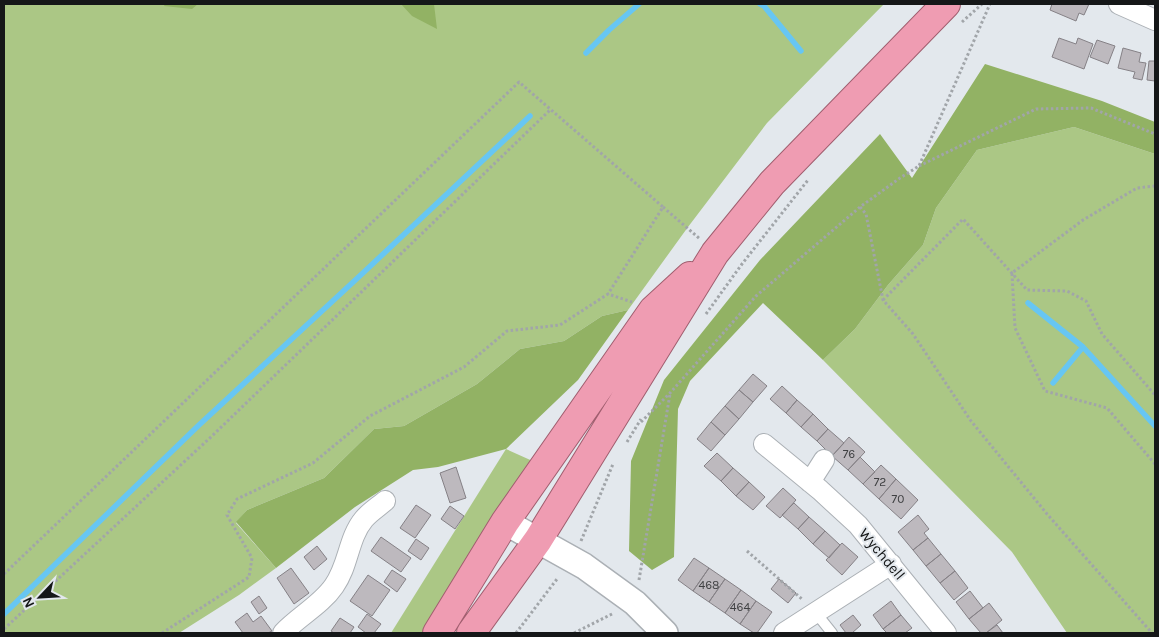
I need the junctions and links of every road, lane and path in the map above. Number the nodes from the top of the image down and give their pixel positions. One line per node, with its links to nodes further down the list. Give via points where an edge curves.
1 (982, 4): 4 (path)
2 (990, 4): 8 (path)
3 (1119, 4): 5 (street)
4 (953, 14): 13 (highway, via 772,183)
5 (1154, 15)
6 (550, 110): 11 (path); 35 (path, via 519,82); 39 (path, via 226,422)
7 (1155, 134): 8 (path, via 1091,108 1036,109)
8 (919, 166): 12 (path)
9 (814, 174): 18 (path)
10 (1155, 186): 14 (path, via 1137,188 1083,220)
11 (663, 207): 13 (path); 15 (path)
12 (860, 207): 16 (path, via 866,214); 19 (path, via 756,296)
13 (715, 253): 17 (highway); 31 (highway)
14 (1012, 273): 16 (path, via 963,219); 20 (path, via 1027,290 1067,291 1086,301 1102,334); 27 (path, via 1015,328 1045,391 1107,408)
15 (608, 294): 17 (path); 40 (path, via 560,325 507,331 464,366 370,416 313,463 237,500 227,515 252,558 249,577)
16 (883, 300): 50 (path, via 912,334 978,429 1047,514)
17 (653, 310): 30 (highway)
18 (702, 319)
19 (670, 393): 22 (path); 37 (path)
20 (1155, 395)
21 (647, 407): 22 (path)
22 (639, 424): 24 (path)
23 (764, 444): 28 (street, Wychdell)
24 (624, 448)
25 (618, 456): 32 (path)
26 (824, 460): 28 (street)
27 (1155, 464)
28 (810, 482): 34 (street, Wychdell, via 858,526)
29 (385, 501): 41 (street, via 358,528 334,587)
30 (505, 522): 31 (street); 42 (highway)
31 (538, 540): 37 (street, via 584,566); 43 (highway)
32 (580, 543)
33 (747, 550): 38 (path)
34 (891, 564): 38 (street); 49 (street, Wychdell)
35 (4, 574)
36 (556, 579): 44 (path)
37 (635, 603): 45 (path); 46 (street)
38 (816, 612): 47 (street); 48 (lane)
39 (4, 629)
40 (162, 633)
41 (283, 633)
42 (437, 633)
43 (471, 633)
44 (516, 633)
45 (574, 633)
46 (665, 633)
47 (784, 633)
48 (832, 633)
49 (946, 633)
50 (1152, 633)

